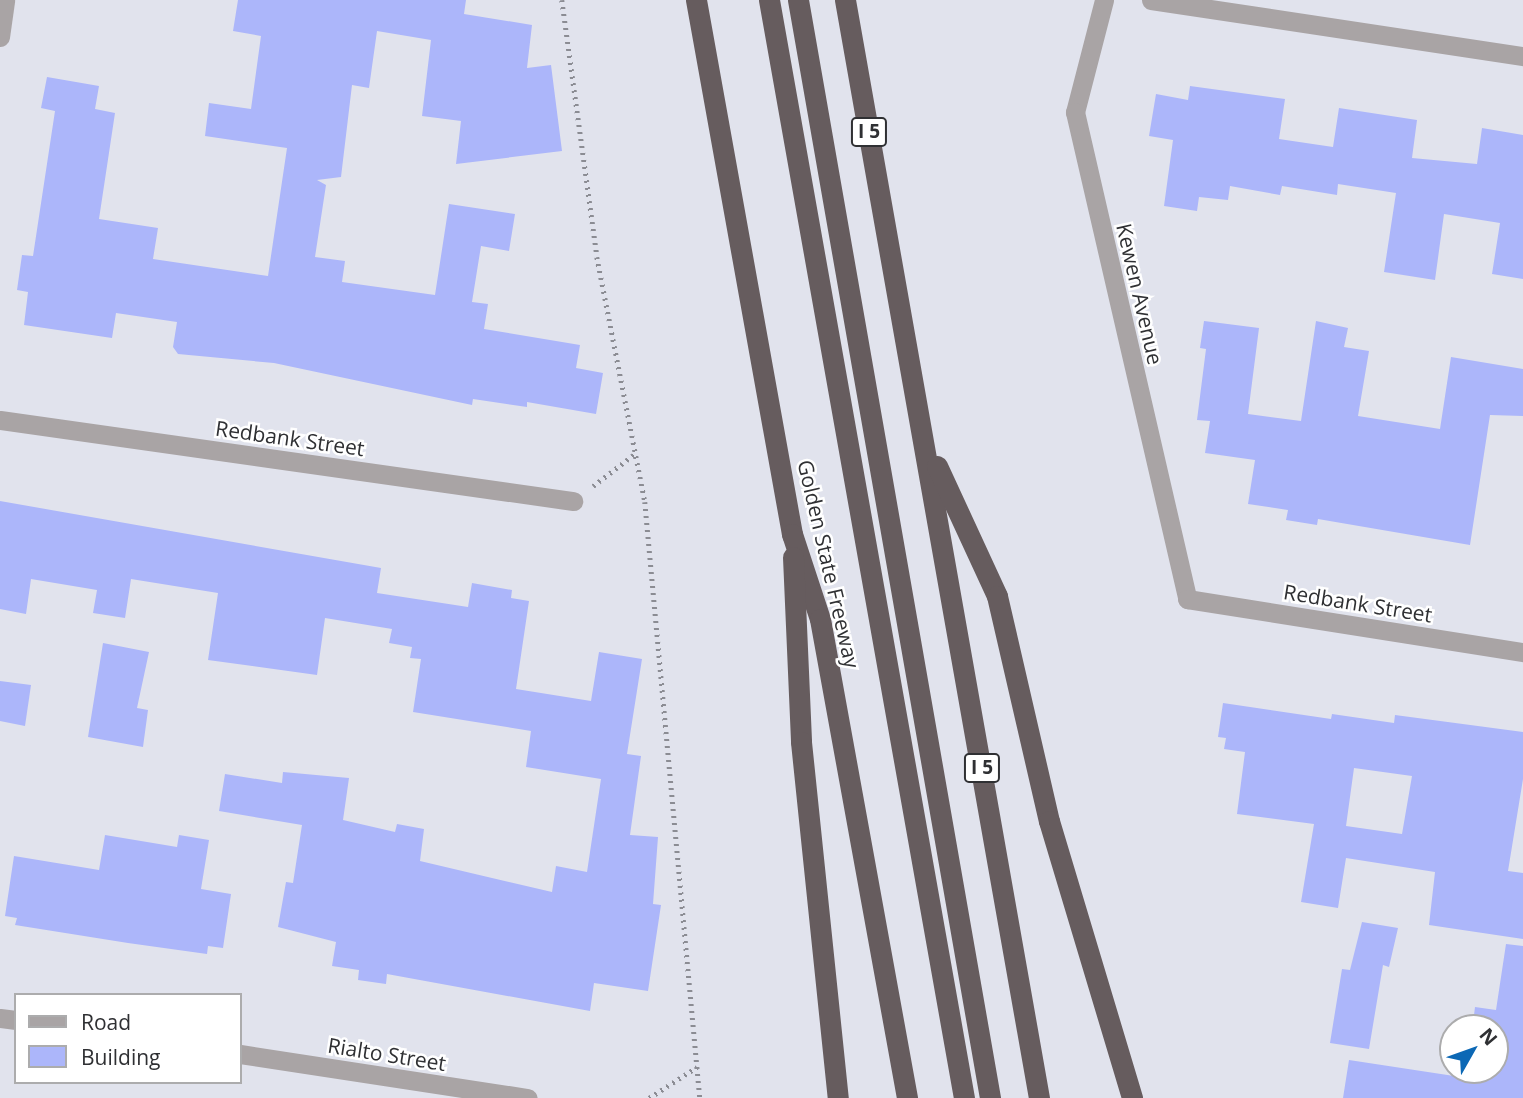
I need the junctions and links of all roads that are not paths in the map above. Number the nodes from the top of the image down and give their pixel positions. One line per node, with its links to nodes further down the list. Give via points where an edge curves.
1 (5, 0): 8 (street)
2 (696, 0): 13 (highway, Golden State Freeway)
3 (769, 0): 20 (highway)
4 (798, 0): 21 (highway)
5 (845, 0): 11 (highway, I 5)
6 (1104, 0): 14 (street, Kewen Avenue, via 1075,111)
7 (1151, 0): 9 (street)
8 (0, 37)
9 (1523, 56)
10 (0, 420): 12 (street, Redbank Street)
11 (924, 439): 22 (highway, I 5); 23 (highway, via 997,597 1049,821)
12 (573, 501)
13 (792, 534): 18 (highway, via 801,742); 19 (highway, Golden State Freeway, via 820,619)
14 (1187, 599): 15 (street, Redbank Street)
15 (1523, 652)
16 (242, 1054): 17 (street, Rialto Street)
17 (528, 1098)
18 (838, 1098)
19 (908, 1098)
20 (964, 1098)
21 (990, 1098)
22 (1039, 1098)
23 (1132, 1098)

